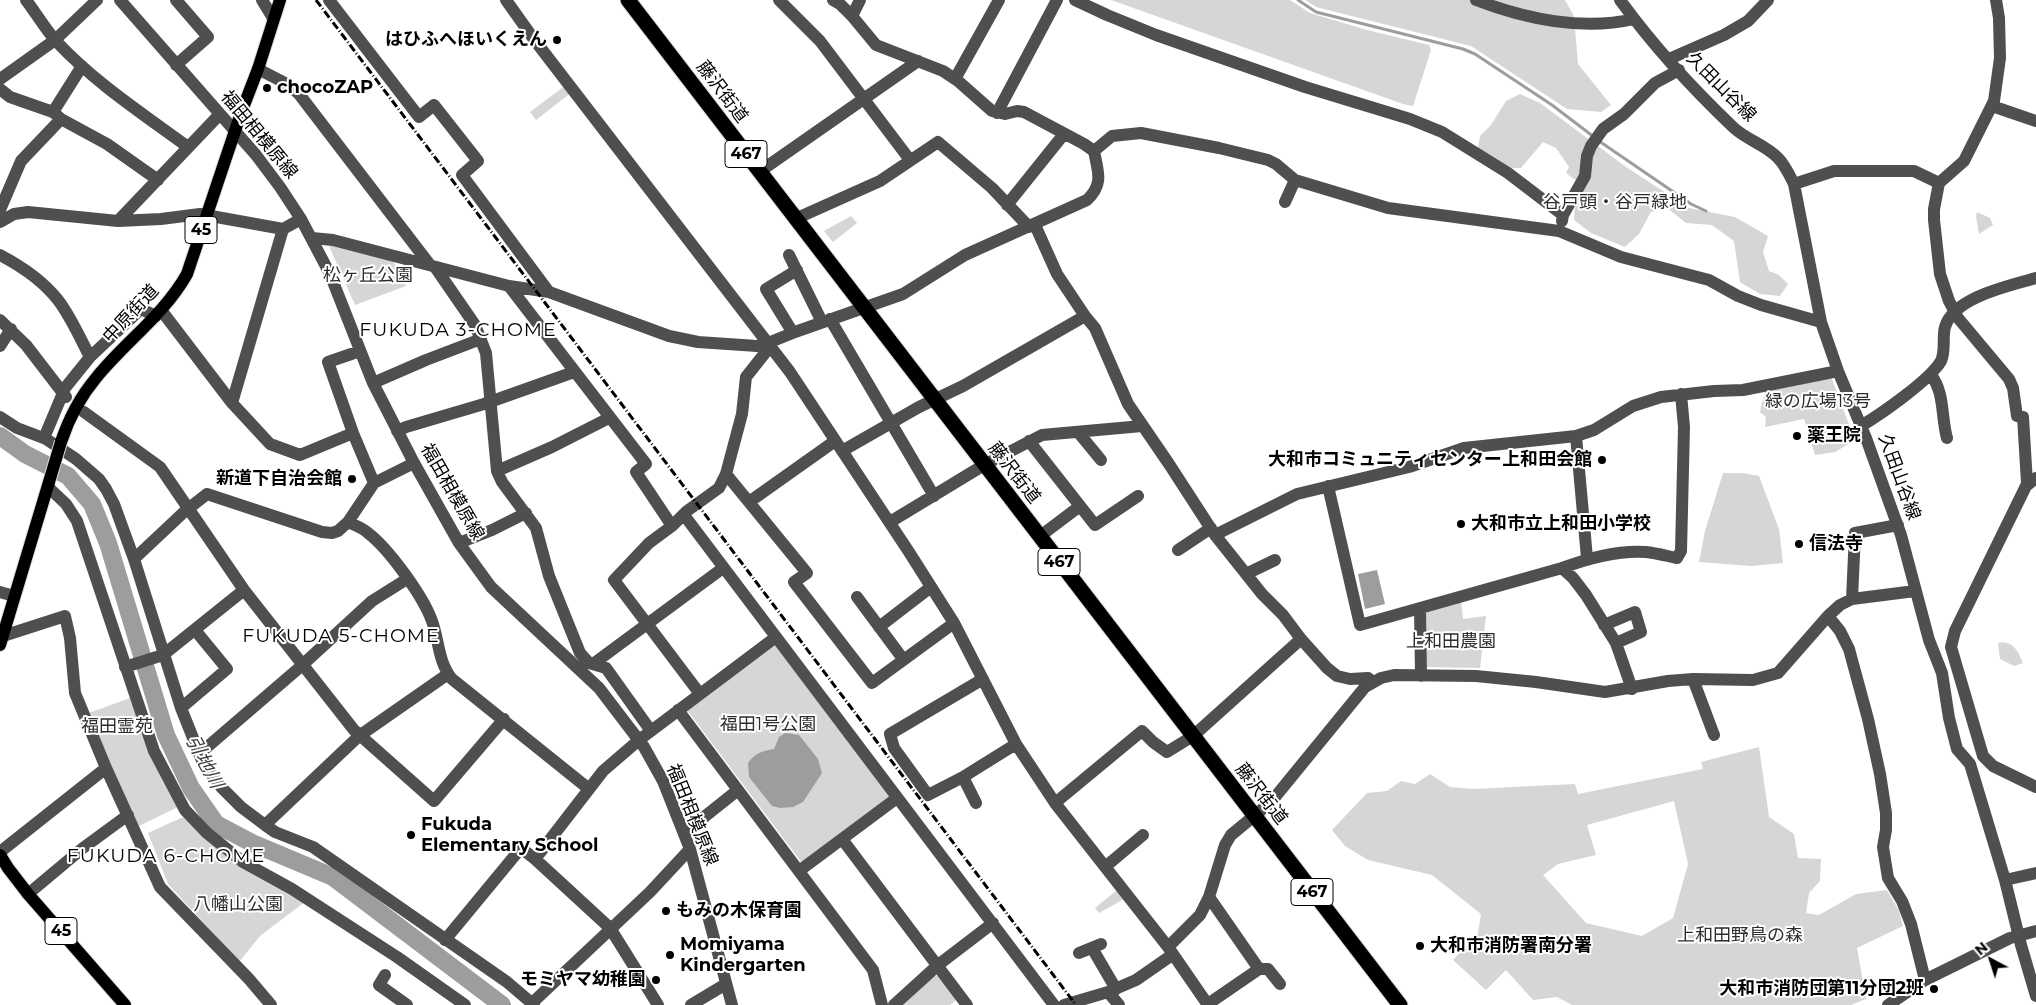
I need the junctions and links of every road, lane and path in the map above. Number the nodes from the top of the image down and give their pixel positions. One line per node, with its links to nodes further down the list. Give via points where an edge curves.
1 (26, 0): 23 (street)
2 (97, 0): 23 (street)
3 (120, 0): 26 (street, 福田相模原線)
4 (176, 0): 26 (street, via 208,37)
5 (262, 0): 21 (street)
6 (280, 0): 21 (main road, 中原街道 / 45)
7 (329, 0): 68 (street, via 419,117 434,105 478,161 462,175)
8 (506, 0): 79 (street)
9 (628, 0): 44 (highway, 藤沢街道 / 467)
10 (779, 0): 33 (street, via 820,40)
11 (833, 0): 20 (street)
12 (860, 0): 20 (street)
13 (998, 0): 31 (street)
14 (1057, 0): 35 (street)
15 (1075, 0): 53 (street, via 1156,35 1442,132 1508,173)
16 (1476, 0): 22 (street, via 1510,12 1574,23 1617,23)
17 (1620, 0): 22 (street, 久田山谷線)
18 (1768, 0): 24 (street, via 1748,21)
19 (1996, 0): 34 (street, via 2000,58)
20 (852, 16): 25 (street, via 876,45)
21 (273, 18): 28 (main road, 中原街道 / 45)
22 (1634, 19): 24 (street, 久田山谷線)
23 (55, 40): 27 (street); 30 (street)
24 (1669, 59): 29 (street, 久田山谷線)
25 (918, 61): 31 (street); 33 (street)
26 (176, 65): 36 (street, 福田相模原線)
27 (82, 66): 37 (street); 41 (street)
28 (258, 69): 39 (main road, 中原街道 / 45); 64 (street, via 299,94)
29 (1679, 70): 48 (street, 久田山谷線, via 1735,129 1778,157); 53 (street, via 1655,83 1624,114 1603,129 1587,156 1586,176)
30 (0, 79)
31 (955, 79): 35 (street)
32 (0, 89): 37 (street, via 10,97)
33 (864, 99): 43 (street); 44 (street)
34 (1992, 106): 38 (street); 47 (street, via 1964,161)
35 (997, 113): 40 (street, via 1024,112)
36 (220, 114): 39 (street, 福田相模原線); 41 (street)
37 (57, 115): 45 (street, via 107,144); 50 (street, via 21,161)
38 (2036, 121)
39 (236, 132): 52 (main road, 中原街道 / 45); 54 (street, 福田相模原線)
40 (1064, 134): 42 (street); 51 (street)
41 (188, 147): 45 (street)
42 (1094, 151): 46 (street, via 1112,136 1141,133 1268,160); 58 (street, via 1099,177 1093,194 1087,200)
43 (910, 160): 51 (street, via 938,142); 55 (street, via 880,180)
44 (759, 172): 55 (highway, 藤沢街道 / 467)
45 (158, 180): 56 (street)
46 (1295, 180): 49 (street); 60 (street, via 1388,208)
47 (1939, 183): 48 (street, via 1914,171 1834,171); 70 (street, via 1934,209 1937,256)
48 (1794, 184): 75 (street, 久田山谷線)
49 (1285, 202)
50 (1, 205)
51 (1007, 205): 58 (street)
52 (206, 215): 56 (street); 59 (street); 71 (main road, 中原街道 / 45, via 187,274)
53 (1563, 215): 60 (street)
54 (301, 219): 59 (street); 61 (street, 福田相模原線)
55 (795, 219): 69 (highway, 藤沢街道 / 467)
56 (118, 221): 57 (street, via 28,212 14,214)
57 (0, 222)
58 (1032, 226): 69 (street, via 965,255 902,294); 72 (street, via 1057,274)
59 (283, 230): 91 (street)
60 (1559, 231): 75 (street, via 1621,257 1709,280 1761,305)
61 (312, 238): 64 (street, via 333,240); 81 (street, 福田相模原線)
62 (789, 255): 65 (street)
63 (0, 256): 82 (street, via 17,264 58,299)
64 (433, 266): 67 (street); 78 (street, via 475,325)
65 (797, 270): 74 (street); 77 (street, via 766,289)
66 (2036, 278): 70 (street, via 1990,292)
67 (510, 286): 68 (street); 84 (street)
68 (549, 292): 79 (street, via 668,336 698,342 756,346)
69 (864, 308): 74 (street); 89 (highway, 藤沢街道 / 467)
70 (1953, 312): 85 (street, via 1944,329 1942,360); 113 (street, via 2004,372 2013,388 2017,416 2024,417)
71 (158, 313): 82 (street, via 141,309); 91 (street); 115 (main road, 中原街道 / 45, bridge, via 96,377 74,410)
72 (1085, 316): 89 (street); 97 (street, via 1095,328 1128,404)
73 (0, 320): 76 (street)
74 (826, 321): 77 (street); 96 (street)
75 (1821, 322): 83 (street, 久田山谷線)
76 (11, 329): 80 (street); 88 (street)
77 (793, 333): 79 (street)
78 (481, 340): 86 (street); 90 (street, via 486,353)
79 (768, 343): 106 (street); 112 (street, via 746,377 742,414)
80 (0, 346)
81 (360, 351): 86 (street, 福田相模原線); 101 (street, via 328,362)
82 (90, 357): 88 (street, via 65,388)
83 (1838, 371): 87 (street, via 1743,390); 98 (street, 久田山谷線)
84 (574, 372): 90 (street); 95 (street)
85 (1931, 375): 98 (street); 104 (street, via 1942,399)
86 (373, 383): 99 (street, 福田相模原線)
87 (1682, 394): 102 (street, via 1633,406 1594,430); 133 (street, via 1681,551 1677,558 1646,552)
88 (66, 397): 103 (street)
89 (934, 400): 96 (street); 110 (highway, 藤沢街道 / 467)
90 (491, 401): 99 (street); 111 (street)
91 (232, 404): 101 (street, via 270,444 300,455)
92 (84, 412): 107 (street)
93 (97, 412): 107 (street, via 148,448)
94 (0, 417): 103 (street, via 17,428)
95 (609, 418): 111 (street); 127 (street, via 646,464 636,472)
96 (890, 423): 106 (street); 117 (street)
97 (1142, 426): 100 (street); 128 (street)
98 (1861, 426): 126 (street, 久田山谷線)
99 (397, 431): 109 (street, 福田相模原線)
100 (1078, 432): 105 (street, via 1042,435); 108 (street)
101 (353, 433): 114 (street)
102 (1576, 436): 116 (street, via 1464,448 1409,467); 133 (street)
103 (44, 438): 132 (street, via 76,458 99,479 114,504)
104 (1948, 438)
105 (1029, 441): 110 (street); 120 (street)
106 (839, 446): 119 (street); 125 (street)
107 (144, 454): 121 (street, via 160,467)
108 (1101, 460)
109 (414, 463): 114 (street); 130 (street, 福田相模原線)
110 (984, 465): 117 (street); 129 (highway, 藤沢街道 / 467)
111 (497, 471): 122 (street)
112 (726, 474): 119 (street); 123 (street, via 719,488)
113 (2032, 481): 181 (street, via 1955,631 1951,647 1983,756 1993,766)
114 (374, 483): 124 (street)
115 (49, 484): 143 (main road, 中原街道 / 45); 161 (street, via 77,521)
116 (1328, 486): 128 (street, via 1297,494); 146 (street, via 1360,625)
117 (934, 496): 125 (street)
118 (1138, 496): 120 (street, via 1095,525)
119 (749, 502): 158 (street, via 807,573 794,582 872,683)
120 (1080, 506): 129 (street)
121 (189, 508): 124 (street, via 207,494 322,532 338,531); 132 (street); 140 (street)
122 (526, 513): 130 (street); 159 (street, via 536,528 549,576 580,653)
123 (684, 515): 127 (street); 135 (street)
124 (348, 522): 138 (street, via 378,542)
125 (890, 522): 139 (street)
126 (1898, 525): 141 (street, 久田山谷線); 145 (street, via 1855,533)
127 (672, 526): 149 (street, via 649,543 614,580)
128 (1213, 532): 131 (street); 137 (street)
129 (1039, 537): 175 (highway, 藤沢街道 / 467)
130 (458, 543): 176 (street, 福田相模原線, via 491,587 599,688)
131 (1178, 550)
132 (134, 558): 157 (street)
133 (1588, 558): 136 (street)
134 (1275, 560): 137 (street)
135 (723, 568): 149 (street); 153 (street)
136 (1562, 568): 146 (street); 150 (street, via 1586,595)
137 (1246, 574): 154 (street)
138 (406, 579): 160 (street, via 372,601); 162 (street, via 426,606)
139 (931, 587): 148 (street); 151 (street)
140 (244, 590): 152 (street); 160 (street)
141 (1915, 591): 145 (street); 199 (street, 久田山谷線, via 1942,673 1957,749 1970,764)
142 (0, 592): 143 (street)
143 (14, 596): 155 (main road, 中原街道 / 45)
144 (857, 598): 151 (street)
145 (1852, 599): 147 (street)
146 (1420, 609): 163 (street)
147 (1828, 616): 164 (street, via 1778,673 1752,680); 212 (street, via 1849,649 1868,719 1886,813 1883,847 1888,878 1911,924)
148 (954, 623): 158 (street); 165 (street)
149 (647, 624): 159 (street); 168 (street)
150 (1604, 625): 156 (street); 156 (street, via 1635,612 1641,632)
151 (879, 627): 158 (street)
152 (195, 630): 157 (street); 169 (street, via 227,669)
153 (776, 637): 168 (street); 184 (street)
154 (1301, 639): 166 (street, via 1337,676 1350,680 1368,678); 175 (street)
155 (1, 640): 179 (street, via 64,616 70,638 75,692)
156 (1616, 643): 167 (street)
157 (157, 657): 161 (street); 169 (street)
158 (903, 659)
159 (593, 664): 172 (street, via 606,668)
160 (302, 665): 174 (street); 178 (street)
161 (125, 667): 222 (street, via 154,751 185,810 208,833 243,862 292,889)
162 (448, 674): 171 (street); 174 (street)
163 (1421, 676): 166 (street, via 1394,675); 167 (street, via 1484,677 1605,692)
164 (1693, 679): 167 (street); 173 (street)
165 (983, 680): 177 (street); 180 (street, via 890,734 894,748 928,794)
166 (1373, 682): 188 (street, via 1365,687 1271,802)
167 (1632, 689)
168 (700, 694): 170 (street)
169 (181, 708): 178 (street)
170 (678, 710): 172 (street); 183 (street)
171 (504, 718): 174 (street, via 434,801); 182 (street)
172 (651, 731): 176 (street)
173 (1714, 735)
174 (359, 736): 189 (street)
175 (1193, 736): 186 (street, via 1167,752 1142,731); 188 (highway, 藤沢街道 / 467)
176 (639, 740): 182 (street, via 603,771); 190 (street, 福田相模原線, via 663,781)
177 (1016, 744): 180 (street); 186 (street)
178 (199, 754): 189 (street, via 221,787)
179 (106, 768): 187 (street); 194 (street)
180 (963, 777): 185 (street)
181 (2036, 787)
182 (589, 789): 195 (street)
183 (738, 790): 190 (street); 197 (street)
184 (898, 798): 192 (street); 202 (street)
185 (976, 803)
186 (1055, 803): 196 (street)
187 (128, 815): 200 (street); 220 (street, via 160,887 250,979)
188 (1254, 816): 201 (street, via 1231,835 1225,845); 233 (highway, 藤沢街道 / 467)
189 (265, 825): 206 (street, via 313,847)
190 (684, 833): 193 (street, 福田相模原線)
191 (1142, 835): 196 (street)
192 (842, 839): 197 (street); 209 (street)
193 (690, 849): 203 (street); 213 (street, 福田相模原線)
194 (0, 853): 200 (main road, 45)
195 (535, 859): 203 (street); 206 (street, via 521,848)
196 (1105, 867): 207 (street)
197 (799, 872): 226 (street, via 873,970)
198 (2036, 873): 199 (street)
199 (2006, 880): 205 (street, 久田山谷線)
200 (28, 894): 219 (main road, 45)
201 (1209, 897): 207 (street, via 1200,915); 210 (street)
202 (993, 924): 209 (street); 229 (street)
203 (610, 928): 218 (street); 223 (street)
204 (2036, 931): 205 (street)
205 (2018, 935): 212 (street); 216 (street, 久田山谷線)
206 (445, 940): 218 (street)
207 (1170, 951): 215 (street, via 1136,980); 232 (street)
208 (1079, 954): 215 (street, via 1096,946)
209 (938, 965): 227 (street); 228 (street)
210 (1259, 969): 214 (street, via 1268,969); 232 (street)
211 (385, 975): 221 (street, via 379,985)
212 (1925, 980): 234 (street)
213 (726, 984): 224 (street); 225 (street, 福田相模原線)
214 (1280, 984)
215 (1112, 990): 217 (street); 231 (street)
216 (2036, 996)
217 (1086, 1002): 230 (street)
218 (533, 1004)
219 (125, 1005)
220 (271, 1005)
221 (407, 1005)
222 (465, 1005)
223 (658, 1005)
224 (691, 1005)
225 (732, 1005)
226 (882, 1005)
227 (894, 1005)
228 (967, 1005)
229 (1054, 1005)
230 (1064, 1005)
231 (1119, 1005)
232 (1208, 1005)
233 (1400, 1005)
234 (1888, 1005)

